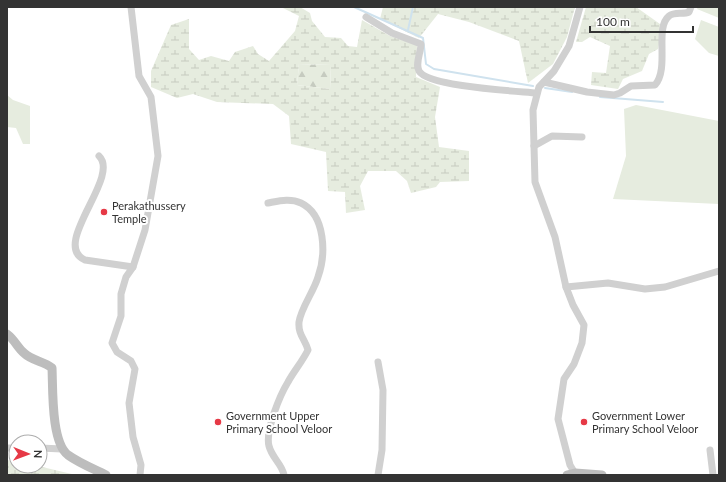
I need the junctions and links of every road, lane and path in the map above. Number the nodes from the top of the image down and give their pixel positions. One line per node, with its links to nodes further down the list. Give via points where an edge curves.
1 (131, 7): 11 (street, via 139,76 150,97 158,156 145,230)
2 (580, 7): 5 (street, via 569,46)
3 (691, 7): 5 (street, via 690,12 670,15 665,20 662,32 661,78 656,85 631,86 614,94 587,92)
4 (366, 17): 6 (street, via 392,33 420,44 418,68 426,76 452,85)
5 (544, 82): 6 (street)
6 (537, 93): 8 (street, via 533,110)
7 (582, 137): 8 (street, via 552,136)
8 (534, 146): 13 (street, via 535,182 555,237)
9 (98, 156): 11 (street, via 102,162 101,175 96,193 77,230 76,249 85,260)
10 (268, 203): 22 (street, via 286,200 301,203 310,210 318,222 322,238 322,263 318,278 299,321 299,334 308,350 287,383 269,431 268,444)
11 (133, 267): 21 (street, via 126,277 121,294 120,316 112,343 118,352 131,361 135,369 129,404 133,437 141,465)
12 (719, 271): 13 (street, via 645,289 608,283)
13 (566, 287): 19 (street, via 584,324 582,343 574,364 564,379 558,419)
14 (7, 334): 17 (street, via 15,339 24,354 52,368 56,423)
15 (378, 362): 23 (street, via 383,390 382,450)
16 (48, 448): 17 (street)
17 (62, 449): 20 (street, via 68,455)
18 (710, 450): 25 (street)
19 (573, 474): 24 (street)
20 (106, 475)
21 (140, 475)
22 (284, 475)
23 (378, 475)
24 (602, 475)
25 (713, 475)

